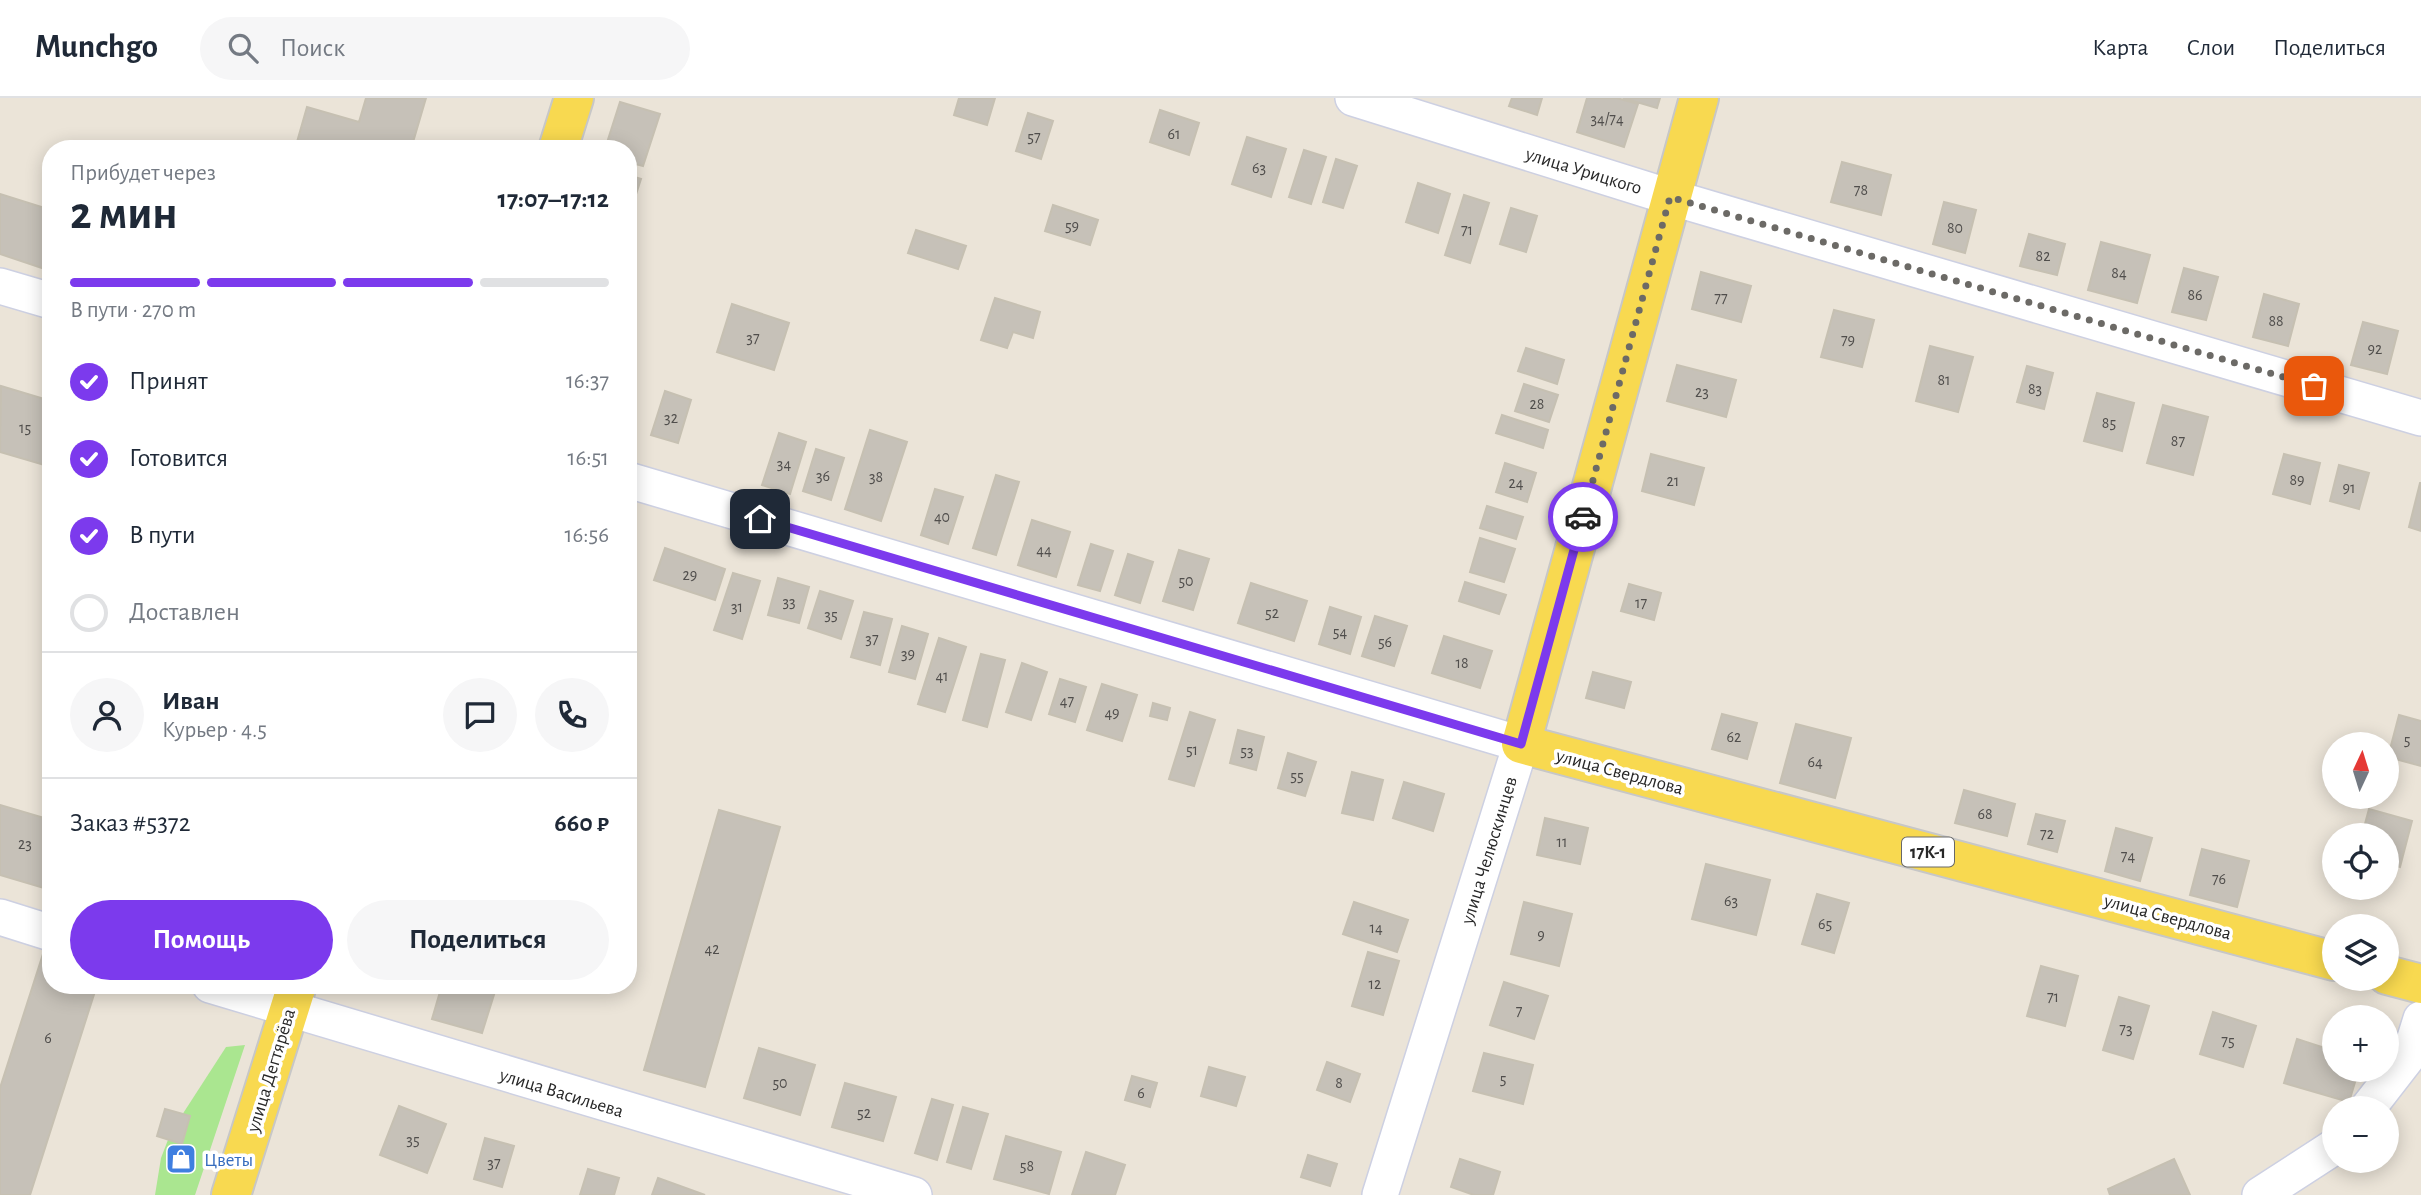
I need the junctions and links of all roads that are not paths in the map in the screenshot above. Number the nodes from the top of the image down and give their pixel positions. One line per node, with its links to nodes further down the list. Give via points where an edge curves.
1 (574, 98): 4 (main road)
2 (1353, 98): 5 (street, улица Урицкого)
3 (1699, 98): 5 (main road, улица Челюскинцев)
4 (561, 140)
5 (1670, 197): 8 (street, улица Урицкого); 10 (main road, улица Челюскинцев)
6 (0, 286): 7 (street)
7 (42, 298)
8 (2421, 418)
9 (637, 483): 10 (street, улица Свердлова)
10 (1521, 744): 13 (main road, улица Свердлова / 17К-1); 23 (street, улица Челюскинцев)
11 (0, 917): 12 (street)
12 (42, 930)
13 (2322, 958)
14 (2399, 978): 15 (main road)
15 (2421, 984)
16 (267, 994): 17 (street, улица Васильева)
17 (293, 998): 21 (main road, улица Дегтярёва); 22 (street, улица Васильева)
18 (2421, 1019): 19 (street, via 2410,1054)
19 (2377, 1096)
20 (2322, 1155): 24 (street)
21 (231, 1195)
22 (914, 1195)
23 (1380, 1195)
24 (2260, 1195)

